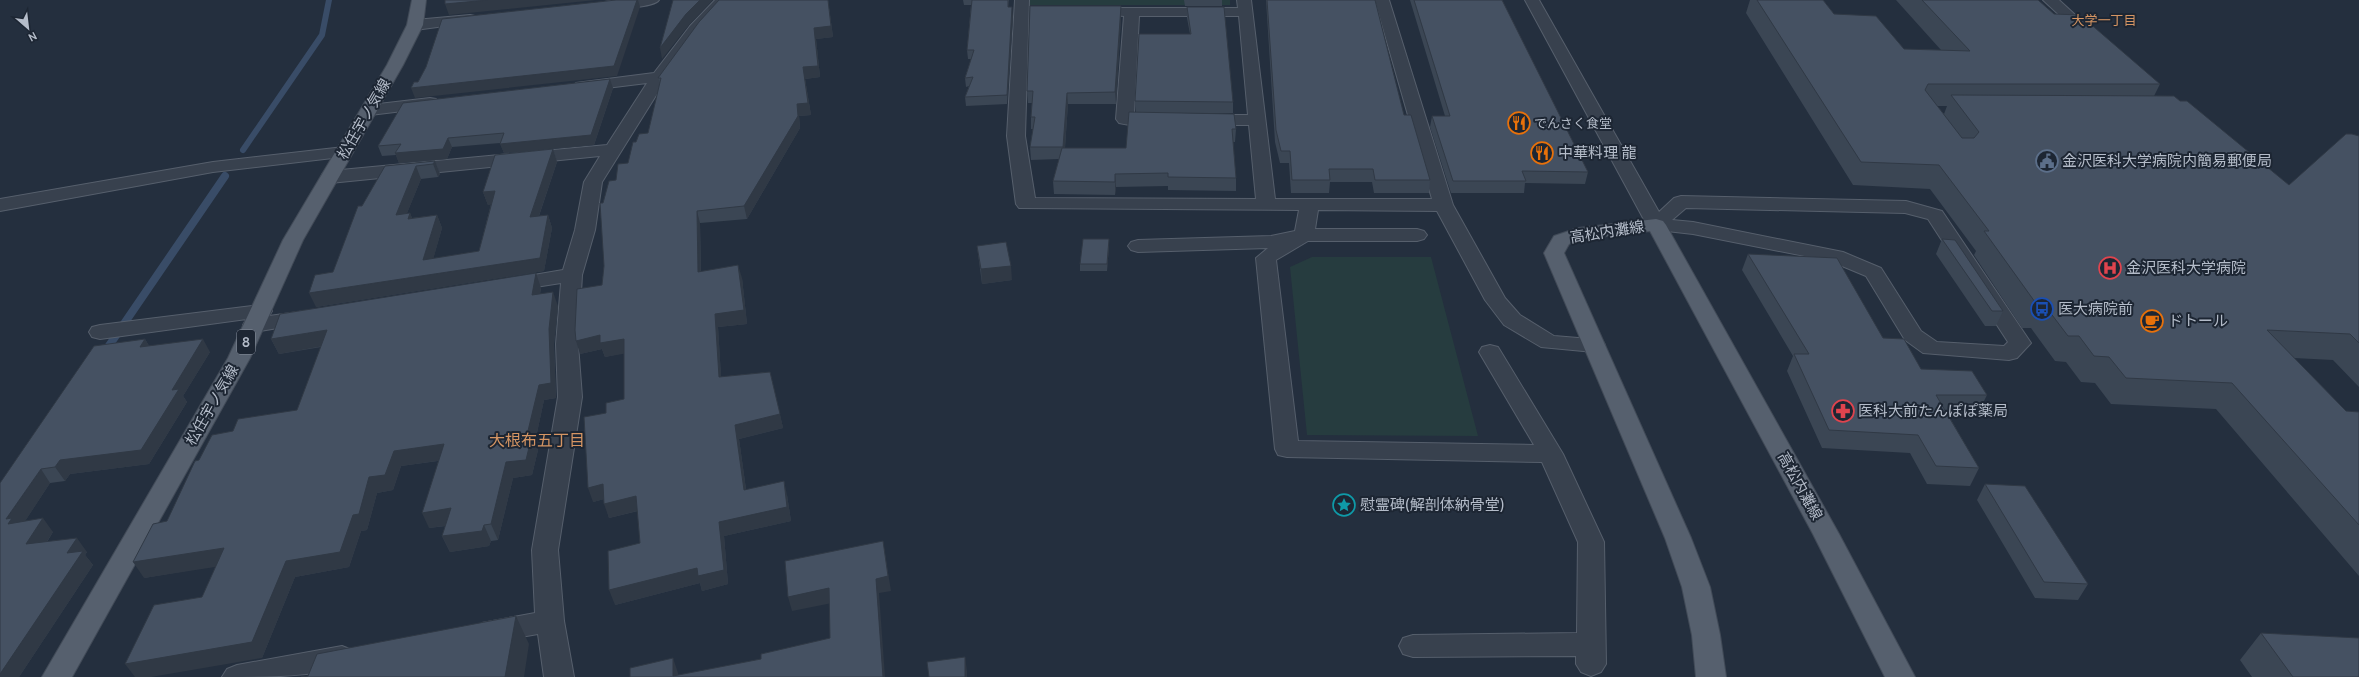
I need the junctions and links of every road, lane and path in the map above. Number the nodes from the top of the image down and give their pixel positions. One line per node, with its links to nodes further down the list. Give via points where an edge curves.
1 (419, 0): 13 (main road, 松任宇ノ気線 / 8)
2 (652, 0): 7 (street)
3 (723, 0): 15 (street, via 695,29)
4 (1382, 0): 26 (street)
5 (1532, 0): 27 (street)
6 (2050, 0): 14 (street)
7 (595, 6)
8 (1245, 6): 11 (street); 19 (street)
9 (1027, 8): 24 (street, via 1016,136 1026,204)
10 (1101, 12): 11 (street)
11 (1132, 12): 19 (street, via 1125,119)
12 (486, 18): 13 (street)
13 (415, 25): 18 (main road, 松任宇ノ気線 / 8)
14 (2098, 43)
15 (658, 77): 16 (street); 20 (street)
16 (565, 88)
17 (448, 101): 18 (street)
18 (370, 110): 21 (main road, 松任宇ノ気線 / 8)
19 (1258, 120): 24 (street)
20 (612, 150): 22 (street); 31 (street, via 593,182 585,230)
21 (344, 152): 22 (main road, 松任宇ノ気線 / 8); 23 (street, via 213,167)
22 (330, 177): 34 (main road, 松任宇ノ気線 / 8, via 293,240)
23 (0, 205)
24 (1266, 205): 25 (street)
25 (1309, 205): 26 (street); 28 (street)
26 (1443, 205): 36 (street, via 1496,300 1512,320 1549,342)
27 (1656, 225): 27 (street, via 1681,202 1906,207 1934,216 2020,343 2008,353 1931,348 1913,335 1874,272 1836,256 1693,228); 36 (main road, 高松内灘線, via 1578,234 1561,240 1554,254); 47 (main road, 高松内灘線, via 1826,534)
28 (1304, 235): 29 (street); 30 (street, via 1271,242); 38 (street, via 1266,258 1287,449)
29 (1417, 235)
30 (1138, 246)
31 (572, 275): 32 (street); 39 (street, via 567,344 570,397 545,550)
32 (487, 288)
33 (324, 314): 34 (street)
34 (257, 318): 35 (street); 43 (main road, 松任宇ノ気線 / 8, via 239,358)
35 (104, 331)
36 (1594, 345): 46 (main road, 高松内灘線, via 1678,538 1696,587)
37 (1490, 352): 38 (street)
38 (1551, 454): 41 (street, via 1591,542 1591,654)
39 (550, 621): 40 (street); 45 (street)
40 (464, 636)
41 (1413, 646)
42 (370, 653): 44 (street)
43 (57, 677)
44 (237, 677)
45 (560, 677)
46 (1711, 677)
47 (1900, 677)

